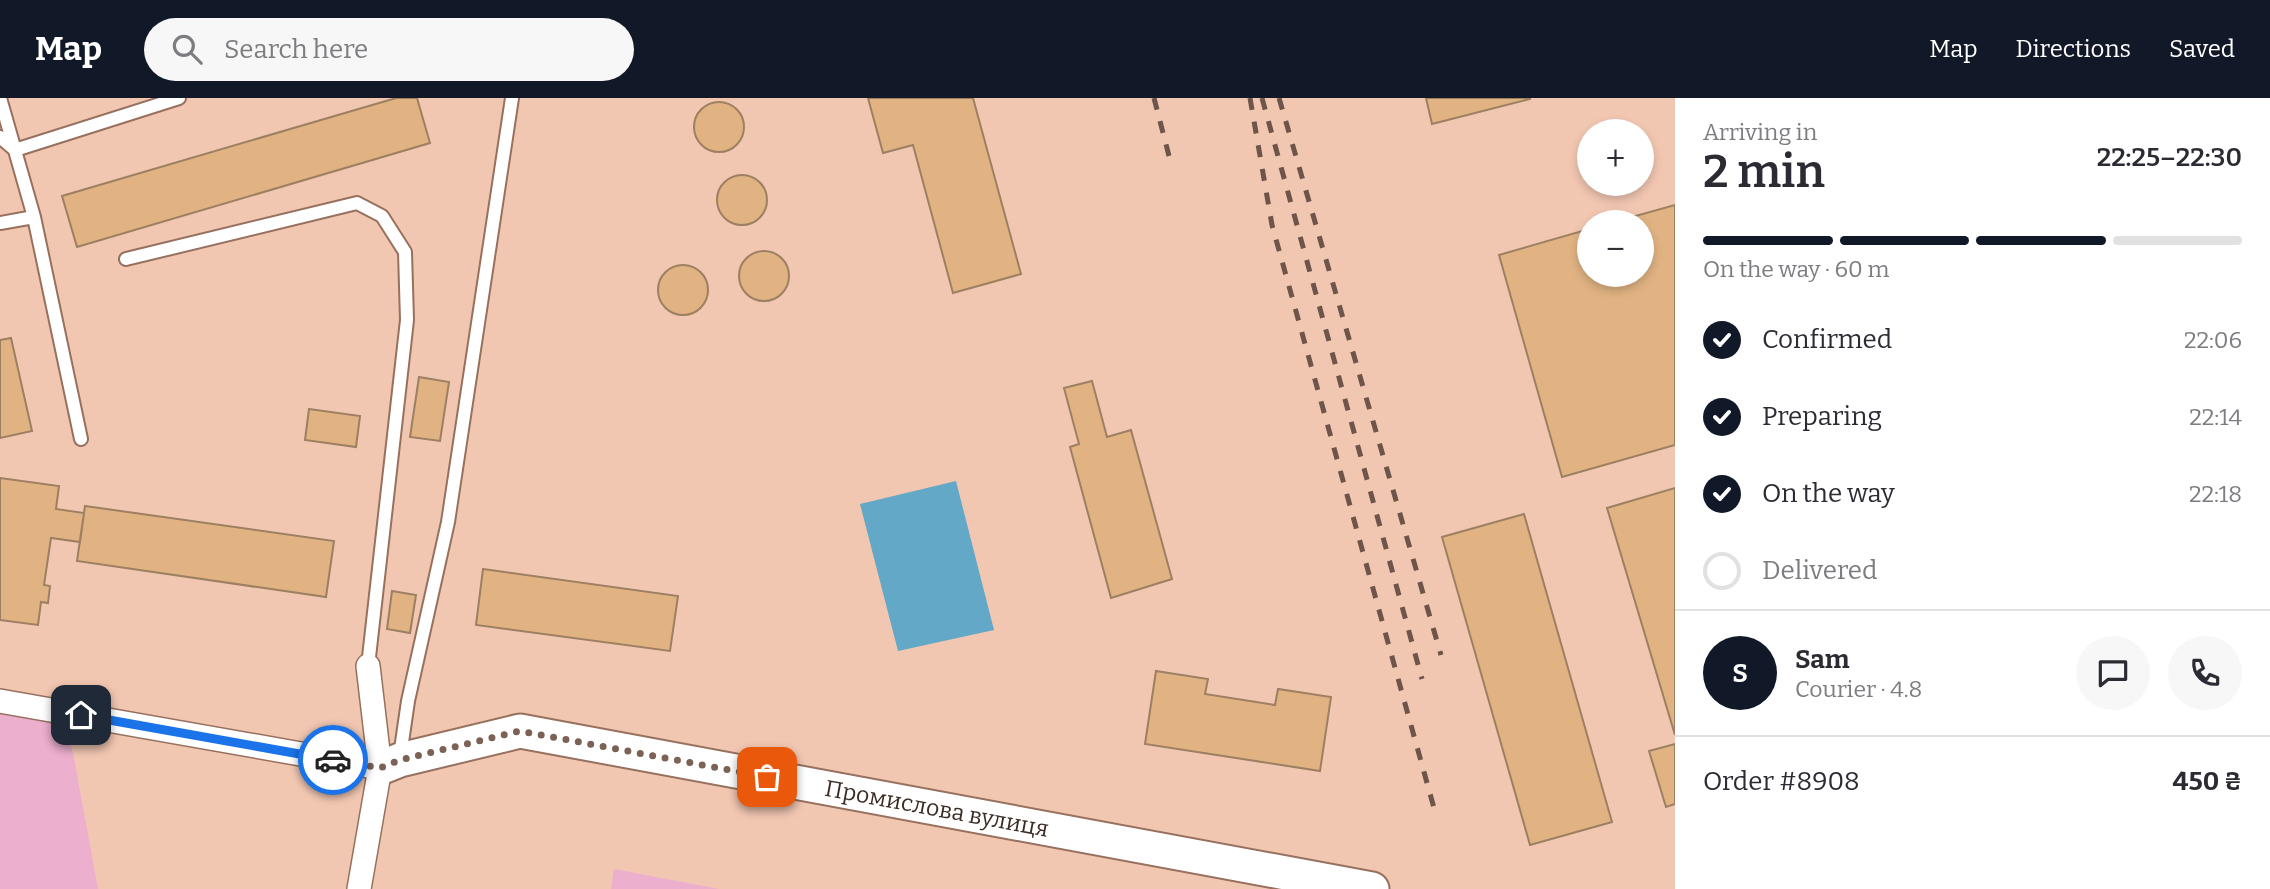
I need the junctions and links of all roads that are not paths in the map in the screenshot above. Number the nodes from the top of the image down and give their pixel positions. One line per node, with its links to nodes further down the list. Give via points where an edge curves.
1 (0, 98): 5 (lane)
2 (178, 98): 5 (lane)
3 (512, 98): 12 (lane, via 448,522)
4 (0, 137): 5 (lane)
5 (15, 150): 6 (lane)
6 (34, 218): 7 (lane); 9 (lane)
7 (0, 223)
8 (126, 259): 10 (lane, via 357,203 382,216 405,252 407,320)
9 (81, 439)
10 (368, 666): 12 (street)
11 (0, 701): 12 (street)
12 (390, 764): 13 (street); 14 (street, Промислова вулиця, via 520,731)
13 (359, 889)
14 (1372, 889)

